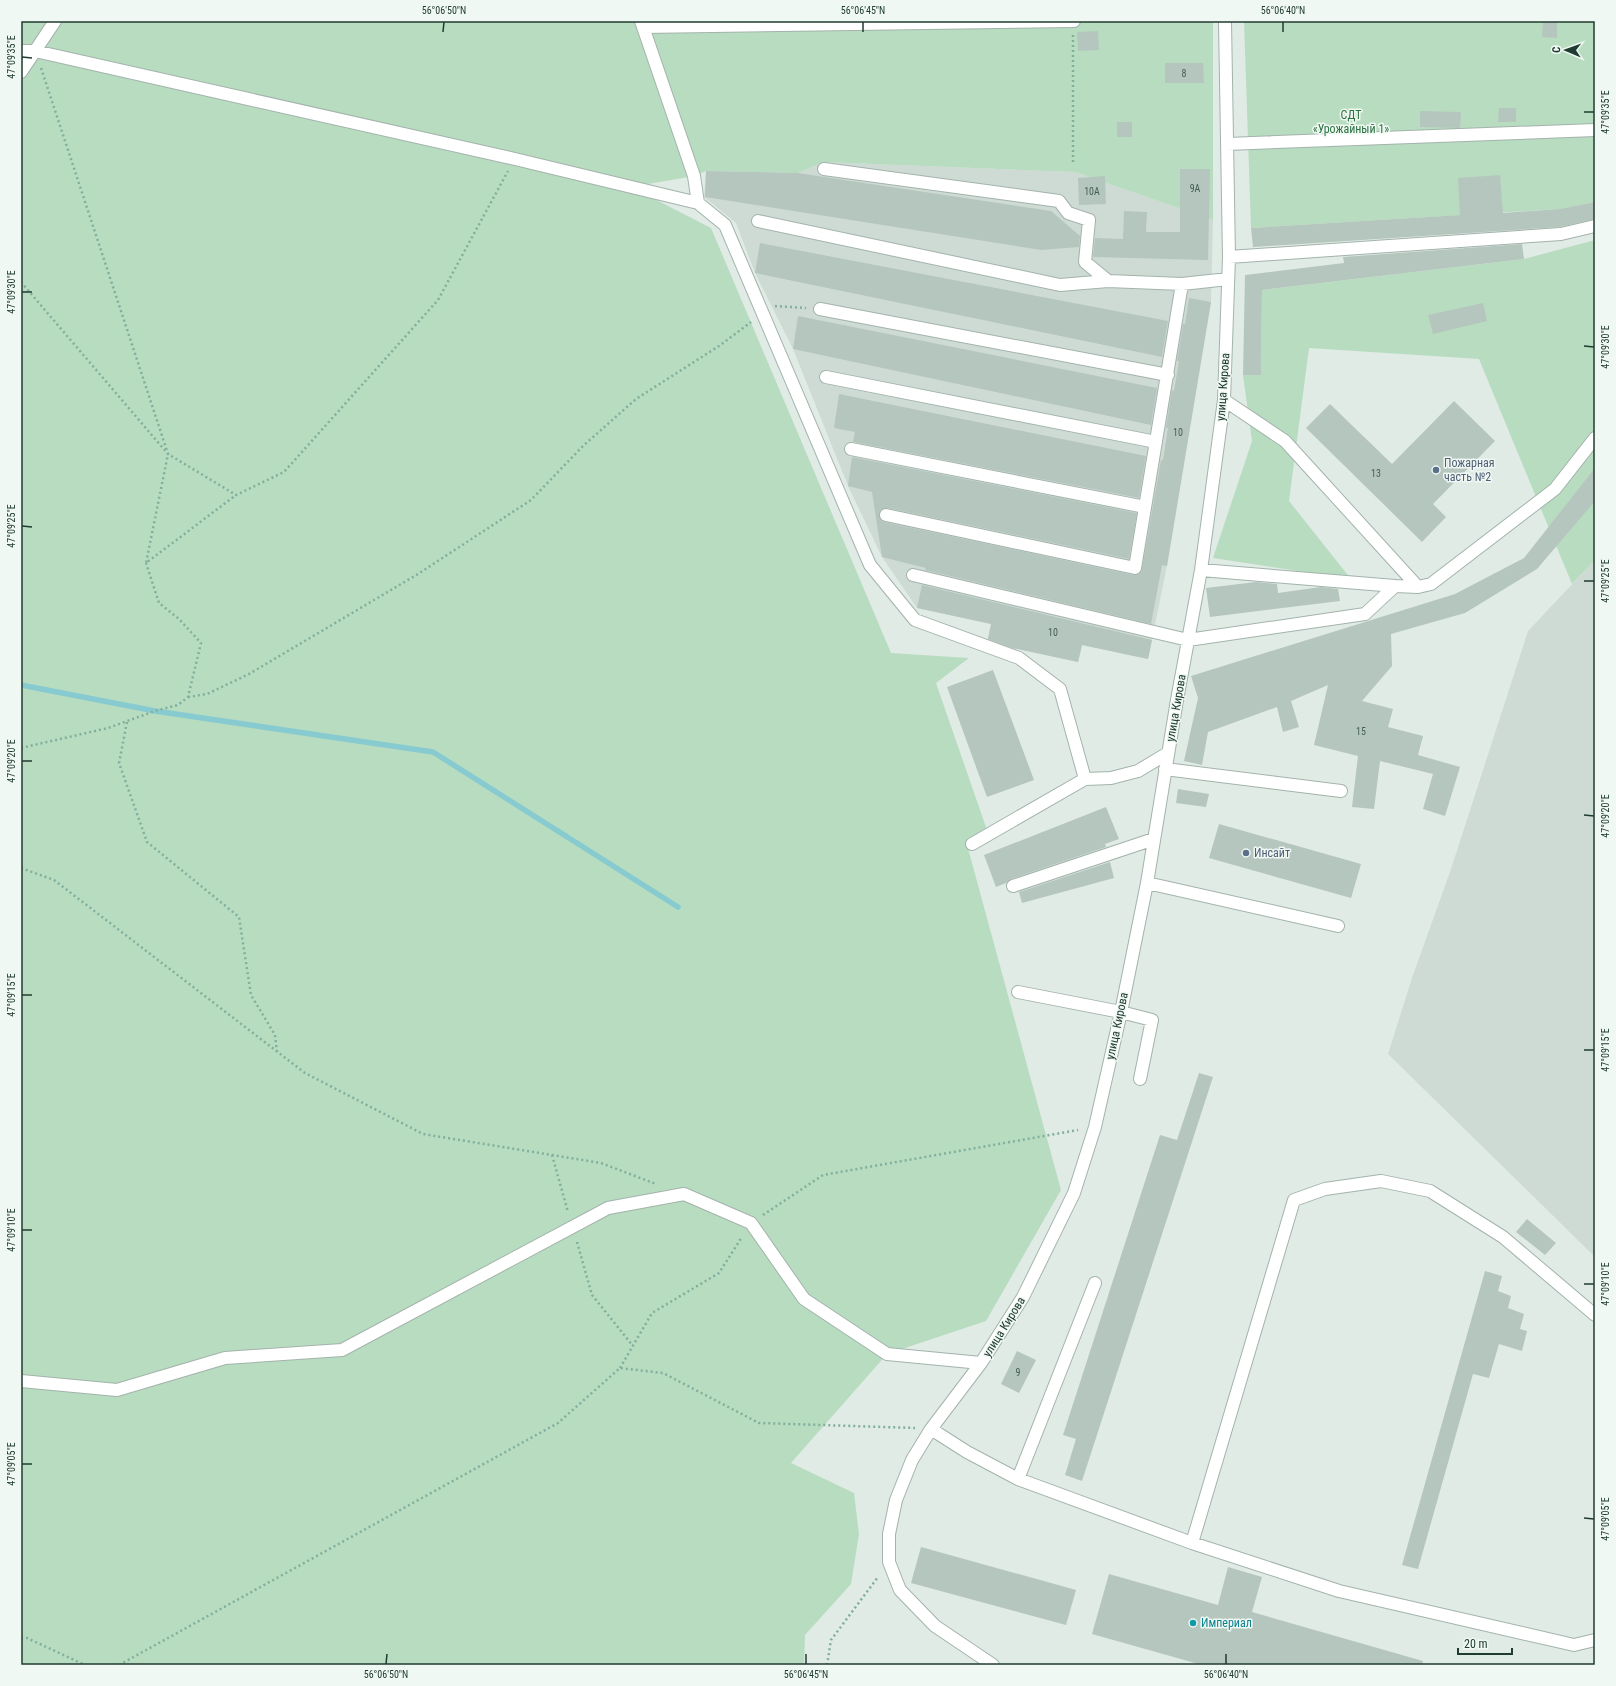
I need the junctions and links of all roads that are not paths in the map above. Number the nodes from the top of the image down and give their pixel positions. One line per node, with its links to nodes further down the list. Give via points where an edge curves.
1 (55, 21): 5 (street)
2 (1073, 21): 4 (street)
3 (1225, 21): 8 (street, улица Кирова)
4 (642, 24): 10 (street, via 694,176)
5 (26, 50): 6 (street); 10 (street, via 515,159)
6 (21, 72)
7 (1595, 130): 8 (street)
8 (1227, 144): 13 (street, улица Кирова)
9 (824, 169): 15 (street, via 1059,201 1068,213 1089,220 1085,262)
10 (698, 203): 33 (street, via 725,225 870,565 915,620 1020,658 1060,689)
11 (758, 221): 15 (street, via 1060,285)
12 (1595, 226): 13 (street, via 1562,234)
13 (1229, 257): 14 (street, улица Кирова)
14 (1228, 279): 16 (street); 20 (street, улица Кирова)
15 (1108, 281): 16 (street)
16 (1182, 284): 18 (street)
17 (820, 309): 18 (street)
18 (1168, 375): 22 (street)
19 (826, 377): 22 (street)
20 (1224, 400): 26 (street, улица Кирова); 29 (street, via 1285,441)
21 (1595, 438): 29 (street, via 1555,489 1430,584)
22 (1156, 442): 24 (street)
23 (851, 449): 24 (street)
24 (1145, 507): 25 (street, via 1135,568)
25 (886, 515)
26 (1201, 570): 28 (street); 30 (street, улица Кирова)
27 (913, 575): 30 (street)
28 (1395, 586): 29 (street); 30 (street, via 1365,614)
29 (1418, 587)
30 (1188, 640): 31 (street, улица Кирова)
31 (1168, 753): 32 (street, улица Кирова); 33 (street, via 1138,771 1111,778)
32 (1165, 769): 34 (street); 35 (street, улица Кирова)
33 (1085, 779): 36 (street)
34 (1341, 791)
35 (1154, 839): 37 (street, улица Кирова); 38 (street)
36 (972, 844)
37 (1147, 883): 39 (street); 41 (street, улица Кирова)
38 (1013, 886)
39 (1338, 926)
40 (1018, 992): 41 (street)
41 (1121, 1012): 42 (street, via 1152,1020); 45 (street, улица Кирова, via 1095,1127 1074,1194 1023,1297)
42 (1140, 1079)
43 (1095, 1283): 48 (street)
44 (1595, 1315): 49 (street, via 1503,1237 1430,1191 1381,1181 1325,1189 1294,1200)
45 (981, 1363): 46 (street, via 887,1354 804,1299 751,1223 684,1194 608,1208 342,1350 225,1358 118,1390); 47 (street, улица Кирова)
46 (21, 1381)
47 (931, 1429): 48 (street, via 967,1452); 51 (street, улица Кирова, via 912,1460 896,1500 889,1534 889,1562 900,1590 935,1626)
48 (1018, 1479): 49 (street)
49 (1192, 1544): 50 (street, via 1338,1591 1574,1645)
50 (1595, 1640)
51 (993, 1665)

